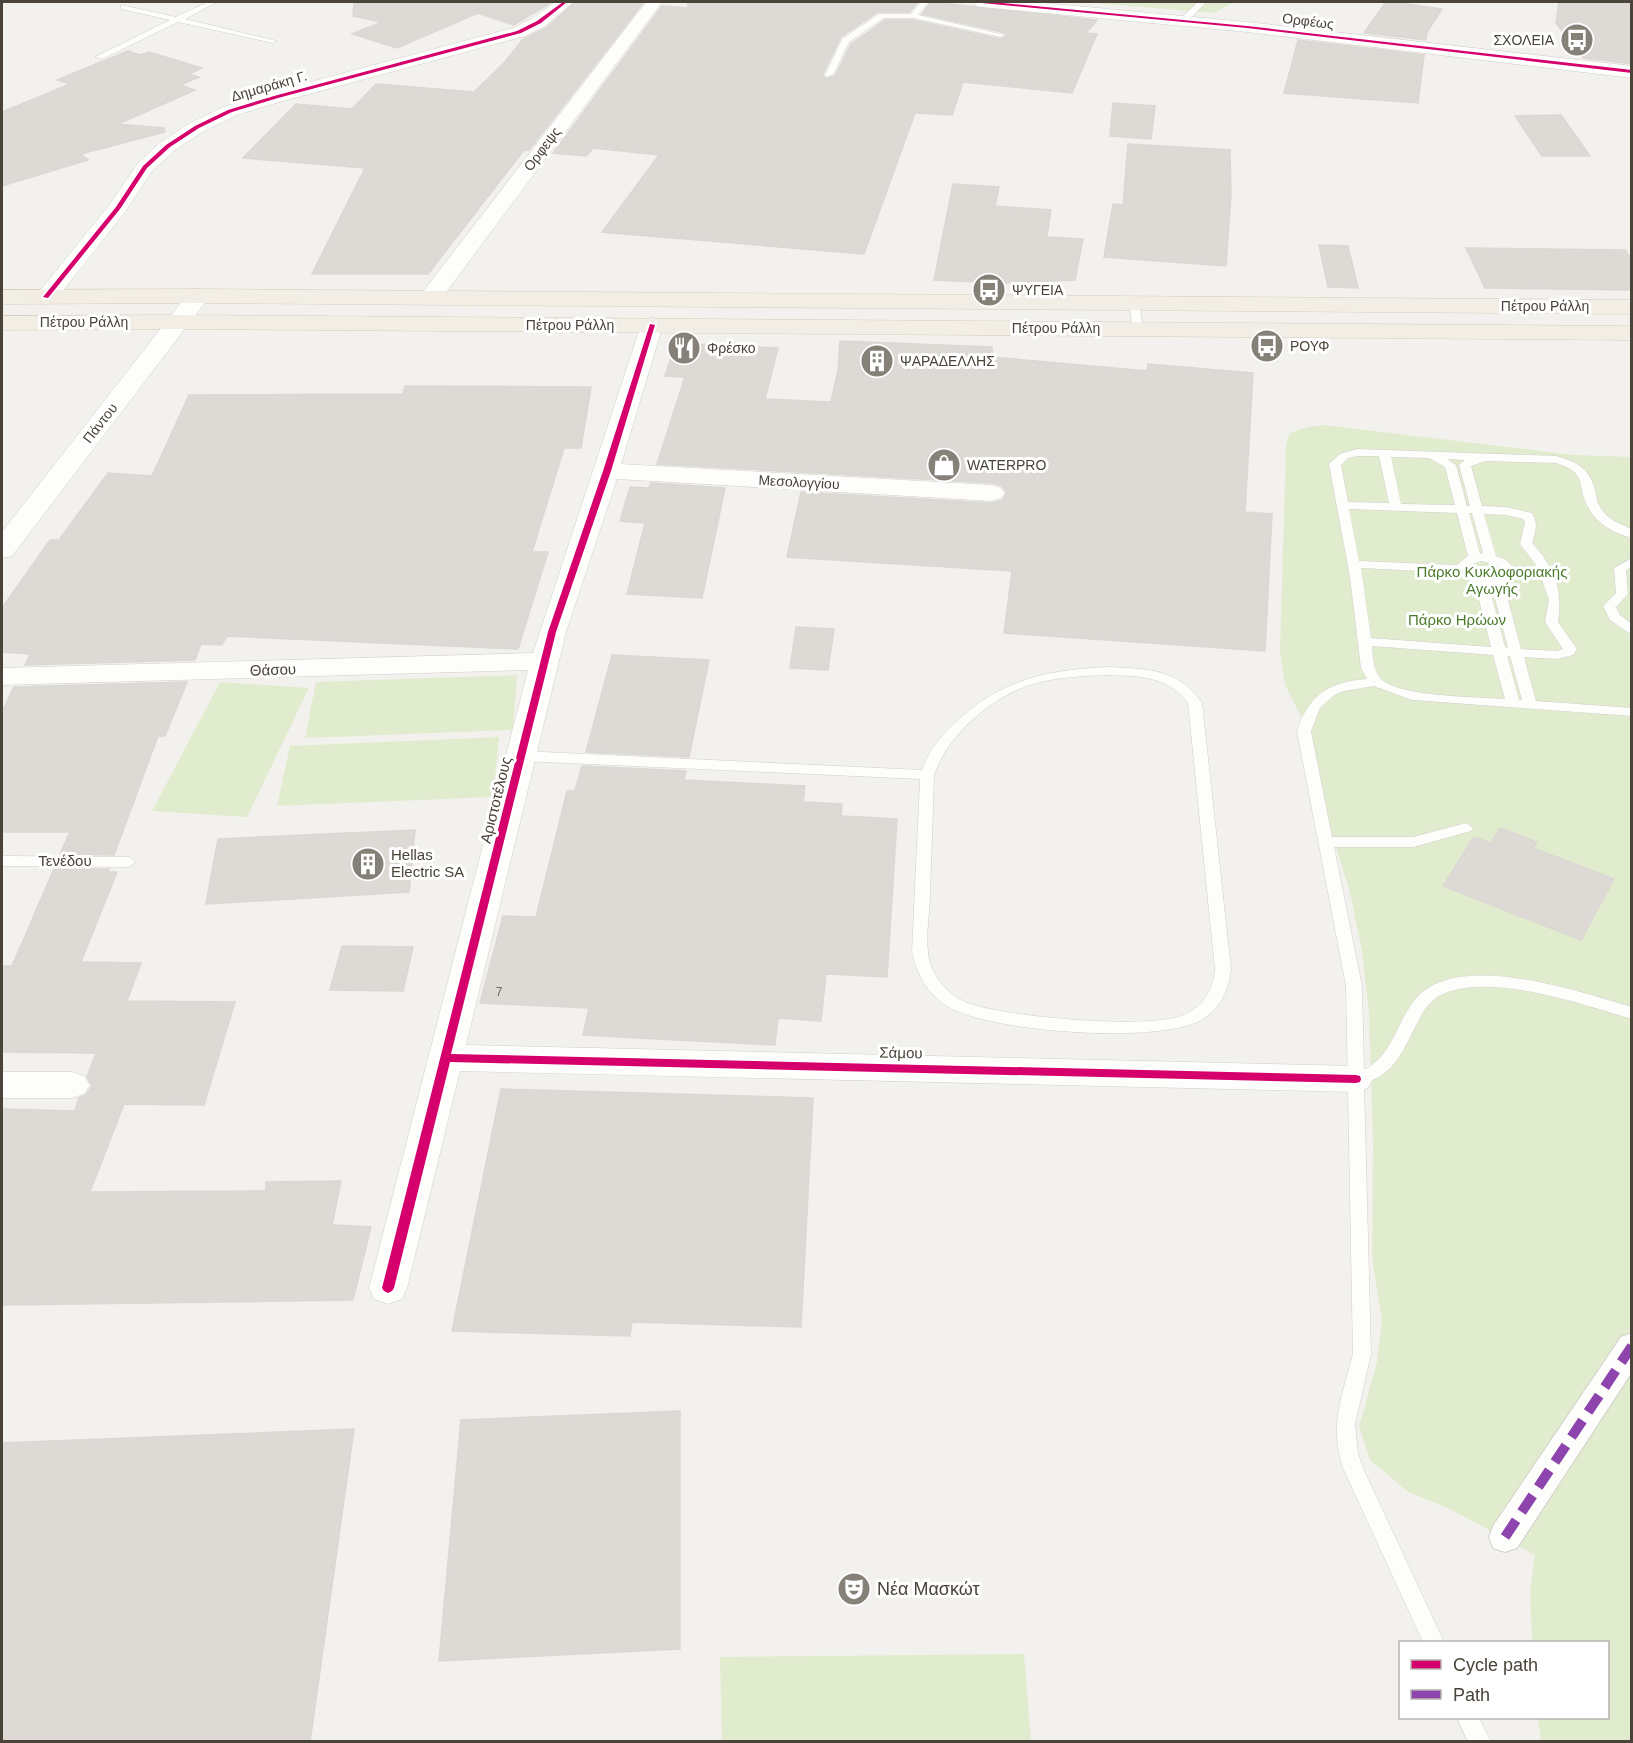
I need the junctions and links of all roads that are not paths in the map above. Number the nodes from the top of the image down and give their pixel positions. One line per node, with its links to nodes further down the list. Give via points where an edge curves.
1 (213, 2): 9 (lane)
2 (565, 2): 18 (street, Δημαράκη Γ., via 519,32 276,97 230,111 197,128 145,167 118,208)
3 (654, 2): 19 (street, Ορφεψς)
4 (925, 2): 8 (lane)
5 (982, 2): 10 (street, Ορφέως)
6 (1202, 2): 10 (lane)
7 (124, 7): 9 (lane)
8 (913, 15): 11 (lane); 15 (lane, via 882,16 845,41)
9 (177, 19): 12 (lane); 13 (lane)
10 (1183, 21): 14 (street, Ορφέως)
11 (1002, 35)
12 (273, 40)
13 (99, 57)
14 (1632, 72)
15 (829, 75)
16 (198, 296): 18 (main road, Πέτρου Ράλλη); 19 (main road, Πέτρου Ράλλη); 23 (street, Πάντου)
17 (2, 297): 18 (main road, Πέτρου Ράλλη)
18 (46, 297)
19 (430, 298): 20 (main road, Πέτρου Ράλλη)
20 (1134, 303): 21 (main road, Πέτρου Ράλλη); 25 (lane)
21 (1632, 307)
22 (2, 322): 23 (main road, Πέτρου Ράλλη)
23 (178, 322): 24 (main road, Πέτρου Ράλλη); 37 (street, Πάντου)
24 (652, 325): 25 (main road, Πέτρου Ράλλη); 30 (street, Αριστοτέλους)
25 (1138, 329): 26 (main road, Πέτρου Ράλλη)
26 (1632, 333)
27 (1384, 453): 28 (lane); 32 (lane, via 1357,452 1335,464); 33 (lane)
28 (1423, 456): 29 (lane); 34 (lane, via 1450,465)
29 (1490, 458): 35 (lane, via 1465,465); 36 (lane, via 1544,459 1576,467 1587,481 1598,513 1605,521)
30 (607, 471): 31 (street, Μεσολογγίου); 51 (street, Αριστοτέλους)
31 (992, 494)
32 (1343, 505): 33 (lane); 41 (lane)
33 (1396, 507): 34 (lane)
34 (1462, 510): 35 (lane); 38 (lane)
35 (1477, 510): 39 (lane); 44 (lane, via 1512,511 1528,516 1531,522 1526,544 1541,560)
36 (1632, 534)
37 (2, 550)
38 (1475, 558): 39 (lane); 42 (lane, via 1465,562)
39 (1490, 558): 43 (lane)
40 (1632, 562): 47 (lane, via 1620,568 1622,594 1609,606 1615,618)
41 (1353, 564): 42 (lane); 48 (lane)
42 (1463, 569): 45 (lane)
43 (1510, 571): 44 (lane); 46 (lane, via 1508,579)
44 (1546, 573): 50 (lane, via 1555,600 1551,622 1568,652)
45 (1481, 582): 46 (lane); 49 (lane)
46 (1497, 583): 50 (lane)
47 (1632, 631)
48 (1365, 642): 49 (lane); 53 (lane, via 1368,668)
49 (1499, 651): 50 (lane); 54 (lane)
50 (1516, 652): 55 (lane)
51 (544, 661): 52 (street, Θάσου); 57 (street, Αριστοτέλους)
52 (2, 676)
53 (1376, 682): 54 (lane, via 1412,696); 60 (lane, via 1331,691 1314,704 1307,718 1304,731)
54 (1513, 704): 55 (lane)
55 (1530, 705): 56 (lane)
56 (1632, 712)
57 (522, 756): 58 (lane); 64 (street, Αριστοτέλους)
58 (927, 776): 58 (lane, via 920,952 922,967 943,996 961,1007 1004,1018 1138,1028 1184,1022 1215,1000 1222,985 1223,969 1195,703 1185,687 1162,676 1097,671 1058,673 1023,682 953,732 936,752)
59 (1466, 828): 60 (lane, via 1413,842)
60 (1326, 842): 65 (lane, via 1354,986)
61 (2, 861): 62 (lane, Τενέδου)
62 (129, 862)
63 (1632, 1013): 65 (lane, via 1535,985 1494,981 1445,987 1427,996 1386,1066)
64 (446, 1058): 65 (street, Σάμου); 68 (street, Αριστοτέλους)
65 (1356, 1079): 71 (lane, via 1362,1354 1345,1418 1345,1443)
66 (2, 1085): 67 (street)
67 (72, 1085)
68 (388, 1288)
69 (1632, 1346): 70 (street)
70 (1505, 1537)
71 (1434, 1641)
72 (1468, 1719): 73 (lane)
73 (1480, 1742)

